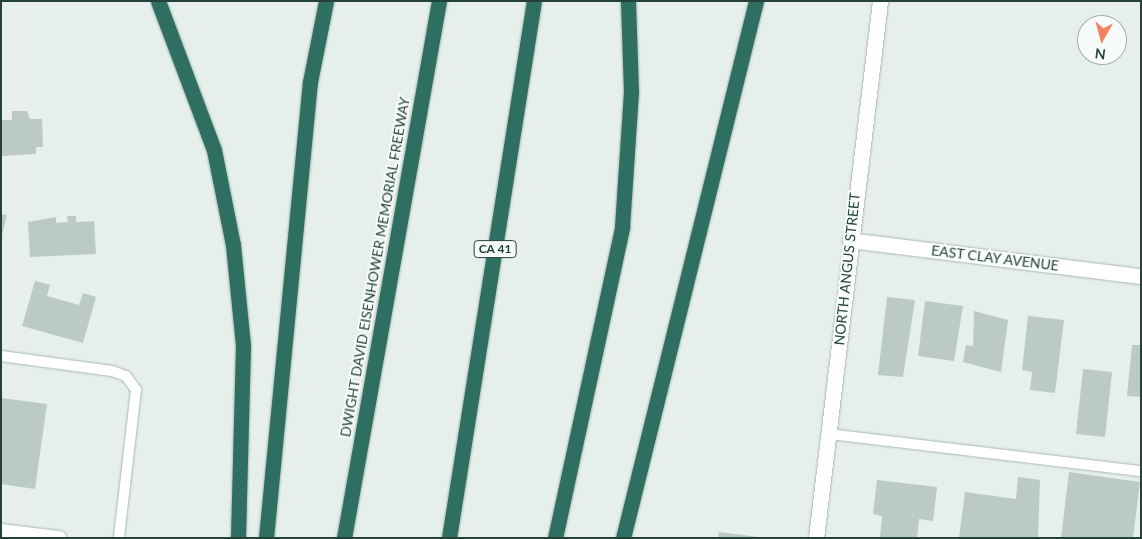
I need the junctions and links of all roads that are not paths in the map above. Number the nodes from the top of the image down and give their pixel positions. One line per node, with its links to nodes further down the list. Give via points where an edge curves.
1 (158, 1): 17 (highway, via 199,101 226,196 242,336 242,470)
2 (326, 1): 18 (highway, via 310,82)
3 (439, 1): 19 (highway, DWIGHT DAVID EISENHOWER MEMORIAL FREEWAY)
4 (534, 1): 20 (highway, CA 41)
5 (628, 1): 21 (highway, via 632,92 627,185 605,316)
6 (756, 1): 14 (highway)
7 (880, 1): 8 (street, NORTH ANGUS STREET)
8 (850, 240): 9 (street, EAST CLAY AVENUE); 11 (street, NORTH ANGUS STREET)
9 (1141, 276)
10 (1, 356): 16 (lane, via 112,371 126,376 136,390)
11 (829, 434): 12 (lane); 22 (street, NORTH ANGUS STREET)
12 (1141, 472)
13 (1, 531): 15 (street)
14 (625, 532)
15 (59, 538)
16 (119, 538)
17 (238, 538)
18 (266, 538)
19 (344, 538)
20 (449, 538)
21 (555, 538)
22 (816, 538)

